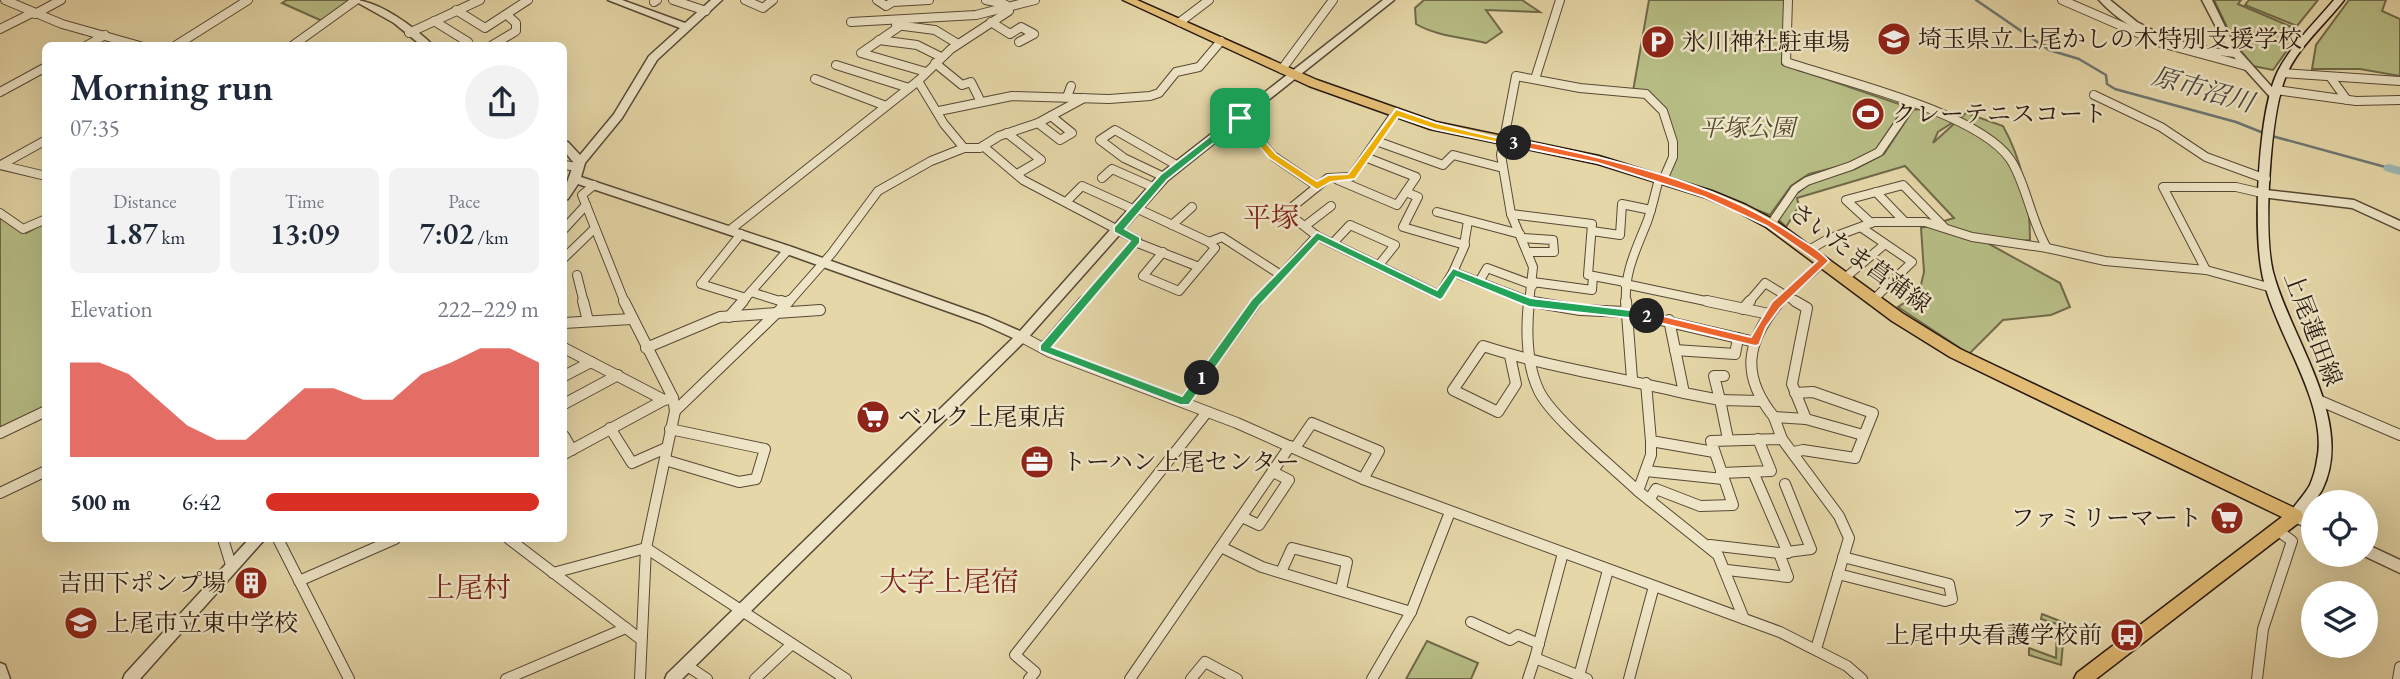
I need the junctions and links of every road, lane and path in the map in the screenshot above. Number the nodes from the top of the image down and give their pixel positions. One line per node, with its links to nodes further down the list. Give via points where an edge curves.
1 (5, 0): 31 (street)
2 (61, 0): 31 (street)
3 (248, 0): 46 (street)
4 (358, 0): 40 (street, via 397,21); 47 (street)
5 (480, 0): 29 (street)
6 (528, 0): 32 (street)
7 (673, 0): 26 (street)
8 (718, 0): 30 (street)
9 (745, 0): 10 (street, via 763,8)
10 (773, 0)
11 (877, 0): 27 (street, via 886,6)
12 (926, 0): 27 (street)
13 (986, 0): 28 (street)
14 (1035, 0): 28 (street)
15 (1128, 0): 37 (main road, さいたま菖蒲線)
16 (1209, 0): 37 (street)
17 (1333, 0): 58 (street, via 1317,17)
18 (1389, 0): 58 (street)
19 (1560, 0): 63 (street)
20 (1788, 0): 76 (street, via 1786,62)
21 (2063, 0): 56 (street, via 2161,44)
22 (2104, 0): 53 (street, via 2124,20 2153,36 2184,47)
23 (2207, 0): 53 (street)
24 (2339, 0): 60 (street, 上尾蓮田線)
25 (621, 1): 38 (street)
26 (683, 1): 30 (street)
27 (894, 1)
28 (1006, 5): 35 (street, via 976,15); 36 (street, via 1009,11)
29 (456, 10): 32 (street, via 485,27); 33 (street)
30 (706, 11): 38 (street)
31 (33, 14): 39 (street); 41 (street)
32 (507, 15): 50 (street, via 516,23 516,31)
33 (434, 20): 40 (street); 49 (street)
34 (851, 22): 35 (street)
35 (901, 22): 42 (street); 52 (street, via 935,30)
36 (990, 22): 51 (street, via 1010,34 1021,27 1034,34); 52 (street)
37 (1180, 22): 43 (main road, さいたま菖蒲線)
38 (686, 27): 95 (street, via 653,58)
39 (0, 29)
40 (409, 33): 48 (street)
41 (104, 35): 44 (street); 45 (street)
42 (879, 40): 54 (street, via 918,45); 59 (street, via 862,53)
43 (1221, 41): 58 (main road, さいたま菖蒲線); 72 (street, via 1199,67 1176,72 1159,93)
44 (93, 42)
45 (132, 42)
46 (182, 42)
47 (298, 42)
48 (423, 42)
49 (468, 42)
50 (498, 42)
51 (1019, 42)
52 (958, 44): 54 (street)
53 (2236, 54): 56 (street)
54 (938, 60): 59 (street); 75 (street, via 954,81 961,85 971,82)
55 (835, 65): 67 (street)
56 (2246, 66): 69 (street)
57 (42, 69): 68 (street)
58 (1287, 71): 79 (main road, さいたま菖蒲線); 81 (street)
59 (926, 72): 64 (street)
60 (2282, 73): 61 (street); 69 (street, 上尾蓮田線)
61 (2331, 78): 65 (street); 73 (street)
62 (815, 79): 77 (street)
63 (1535, 79): 85 (street, via 1516,75); 101 (street, via 1646,94 1658,103 1673,142 1673,157)
64 (918, 81): 67 (street); 78 (street)
65 (2400, 81)
66 (1071, 86): 71 (street)
67 (909, 88): 77 (street)
68 (0, 92)
69 (2275, 93): 73 (street); 102 (street, 上尾蓮田線)
70 (2094, 95): 102 (street, via 2161,127 2206,157)
71 (1068, 97): 72 (street); 75 (street, via 1012,96)
72 (1084, 98): 80 (street)
73 (2347, 100): 74 (street)
74 (2400, 100)
75 (981, 103): 78 (street)
76 (1912, 104): 122 (street, via 1879,152 1807,181 1795,189); 140 (street, via 1954,120 2005,150)
77 (886, 106): 132 (street)
78 (939, 111): 88 (street, via 948,133)
79 (1396, 113): 84 (street); 85 (main road, さいたま菖蒲線)
80 (1051, 116): 82 (street); 82 (street, via 1072,133 1060,140)
81 (1240, 118): 93 (street); 104 (street, via 1273,156)
82 (1038, 123): 83 (street)
83 (1007, 133): 87 (street); 96 (street, via 1041,160)
84 (1376, 141): 90 (street); 94 (street, via 1443,165 1453,155)
85 (1504, 141): 94 (street); 101 (main road, さいたま菖蒲線, via 1599,160)
86 (42, 142): 91 (street)
87 (984, 146): 88 (street); 96 (street)
88 (964, 148): 147 (street, via 878,191)
89 (567, 150): 95 (street)
90 (1365, 158): 99 (street, via 1351,177); 107 (street, via 1416,177)
91 (0, 165): 97 (street)
92 (567, 166): 95 (street)
93 (1178, 166): 98 (street); 98 (street, via 1115,130 1100,140 1124,158)
94 (1503, 168): 118 (street)
95 (578, 170): 103 (street); 106 (street)
96 (1017, 174): 110 (street)
97 (42, 175)
98 (1164, 177): 105 (street)
99 (1334, 177): 104 (street); 107 (street, via 1397,205)
100 (1102, 178): 105 (street, via 1112,169)
101 (1661, 179): 115 (street); 122 (main road, さいたま菖蒲線, via 1708,194)
102 (2266, 179): 109 (street, 上尾蓮田線)
103 (594, 185): 111 (street, via 582,195); 132 (street)
104 (1317, 186): 125 (street, via 1286,212)
105 (1155, 188): 114 (street)
106 (567, 190)
107 (1406, 192): 139 (street, via 1418,197 1403,227)
108 (1876, 192): 121 (street); 126 (street, via 1846,200); 129 (street, via 1903,185)
109 (2266, 194): 127 (street, via 2354,204); 150 (street, via 2236,187 2163,187); 159 (street, 上尾蓮田線, via 2265,257)
110 (1066, 202): 114 (street, via 1082,186); 130 (street)
111 (586, 205): 124 (street); 128 (street)
112 (1192, 206): 123 (street)
113 (1331, 206): 125 (street)
114 (1136, 209): 123 (street); 130 (street)
115 (1651, 210): 131 (street, via 1622,204 1620,234); 157 (street)
116 (1437, 212): 120 (street)
117 (0, 213): 119 (street, via 23,229)
118 (1511, 214): 131 (street, via 1592,224); 134 (street)
119 (42, 221)
120 (1468, 221): 134 (street); 139 (street)
121 (1904, 221): 126 (street); 129 (street)
122 (1771, 224): 142 (main road, さいたま菖蒲線)
123 (1172, 225): 136 (street)
124 (567, 226)
125 (1305, 226): 133 (street)
126 (1867, 226): 138 (street); 142 (street)
127 (2400, 226)
128 (595, 228): 145 (street); 171 (street)
129 (1945, 228): 140 (street, via 1972,237)
130 (1118, 230): 135 (street); 175 (street)
131 (1592, 231): 154 (street, via 1588,275)
132 (735, 232): 141 (street); 160 (street, via 701,284)
133 (1317, 236): 137 (street); 153 (street)
134 (1521, 236): 144 (street); 144 (street, via 1553,240 1554,252)
135 (1135, 242): 143 (street); 179 (street)
136 (1209, 243): 149 (street, via 1215,248); 153 (street, via 1222,237)
137 (1333, 243): 148 (street); 148 (street, via 1350,225 1395,245)
138 (1885, 244): 155 (street); 162 (street, via 1912,262)
139 (1464, 245): 151 (street)
140 (2047, 247): 150 (street, via 2105,261)
141 (788, 250): 147 (street); 160 (street)
142 (1809, 250): 146 (main road, さいたま菖蒲線)
143 (1163, 252): 149 (street); 149 (street, via 1143,276 1179,291)
144 (1527, 252): 158 (street)
145 (567, 255)
146 (1824, 261): 155 (main road, さいたま菖蒲線); 161 (street)
147 (823, 262): 164 (street); 175 (street)
148 (1379, 265): 151 (street, via 1440,295)
149 (1199, 267)
150 (2206, 270): 159 (street)
151 (1453, 272): 156 (street)
152 (576, 275): 173 (street)
153 (1281, 275): 197 (street)
154 (1593, 276): 157 (street); 158 (street, via 1592,290)
155 (1846, 277): 162 (main road, さいたま菖蒲線)
156 (1479, 282): 158 (street, via 1487,268); 163 (street)
157 (1625, 283): 165 (street); 167 (street)
158 (1533, 284): 163 (street)
159 (2272, 288): 194 (street, 上尾蓮田線)
160 (748, 295): 164 (street); 170 (street)
161 (1784, 296): 165 (street, via 1765,283); 169 (street); 191 (street, via 1807,308 1792,384)
162 (1874, 299): 229 (main road, さいたま菖蒲線, via 1955,353)
163 (1529, 302): 167 (street); 184 (street, via 1527,333)
164 (787, 303): 168 (street)
165 (1743, 309): 169 (street)
166 (820, 310): 168 (street)
167 (1626, 312): 172 (street); 188 (street)
168 (778, 314): 170 (street); 198 (street)
169 (1769, 314): 177 (street)
170 (729, 317): 178 (street, via 713,319)
171 (631, 318): 173 (street); 178 (street)
172 (1669, 320): 176 (street); 181 (street)
173 (589, 321): 174 (street)
174 (567, 323)
175 (1022, 337): 179 (street); 255 (street)
176 (1738, 338): 177 (street); 181 (street, via 1735,354)
177 (1755, 342): 195 (street, via 1750,378)
178 (646, 348): 192 (street)
179 (1044, 348): 197 (street)
180 (567, 350): 183 (street)
181 (1675, 350): 190 (street)
182 (1510, 356): 182 (street, via 1516,384 1498,412 1453,390 1483,346); 184 (street)
183 (591, 362): 185 (street); 186 (street)
184 (1532, 362): 188 (street); 225 (street, via 1539,393 1552,409)
185 (567, 374)
186 (618, 376): 192 (street); 196 (street)
187 (1724, 376): 193 (street, via 1714,376)
188 (1632, 379): 189 (street)
189 (1646, 383): 190 (street); 211 (street)
190 (1684, 393): 193 (street)
191 (1795, 393): 202 (street); 206 (street, via 1813,391 1873,413)
192 (668, 399): 198 (street); 203 (street)
193 (1720, 400): 195 (street); 208 (street)
194 (2318, 400): 207 (street); 229 (street, 上尾蓮田線, via 2326,433 2322,467 2312,496)
195 (1761, 401): 201 (street)
196 (567, 402)
197 (1184, 402): 199 (street)
198 (675, 411): 204 (street)
199 (1207, 412): 213 (street); 278 (street, via 1014,655 1035,672)
200 (42, 413): 205 (street)
201 (1774, 417): 202 (street); 210 (street)
202 (1806, 419): 206 (street)
203 (610, 428): 212 (street, via 632,463); 214 (street)
204 (670, 429): 212 (street); 217 (street, via 765,449 756,479 739,482)
205 (0, 433)
206 (1863, 435): 216 (street, via 1855,458)
207 (2400, 435)
208 (1728, 439): 209 (street); 215 (street, via 1711,441)
209 (1758, 439): 210 (street); 219 (street, via 1771,471)
210 (1782, 439): 216 (street)
211 (1651, 441): 215 (street); 218 (street)
212 (666, 447): 217 (street)
213 (1293, 447): 220 (street); 223 (street); 223 (street, via 1312,423 1379,451)
214 (568, 452)
215 (1714, 452): 222 (street)
216 (1794, 452): 244 (street, via 1839,516 1849,538)
217 (665, 460): 240 (street)
218 (1646, 471): 222 (street); 225 (street)
219 (1754, 471): 222 (street); 242 (street)
220 (1273, 472): 230 (street); 230 (street, via 1289,480 1259,525)
221 (42, 473): 226 (street)
222 (1722, 476): 227 (street, via 1733,505 1700,506 1656,489)
223 (1363, 480): 228 (street)
224 (1785, 484): 242 (street, via 1811,549)
225 (1638, 491): 227 (street)
226 (0, 493)
227 (1649, 500): 238 (street)
228 (1450, 512): 241 (street); 256 (street)
229 (2295, 516): 231 (street); 232 (main road)
230 (1242, 517): 239 (street)
231 (2301, 519)
232 (2277, 530): 286 (main road); 287 (street, via 2292,541 2263,629)
233 (224, 542): 246 (street)
234 (255, 542): 246 (street)
235 (280, 542): 252 (street)
236 (388, 542): 252 (street)
237 (513, 542): 250 (street)
238 (1710, 545): 242 (street); 248 (street)
239 (1221, 547): 249 (street); 279 (street)
240 (646, 548): 250 (street); 255 (street); 260 (street)
241 (1563, 553): 247 (street); 262 (street)
242 (1784, 553): 248 (street, via 1788,577)
243 (2378, 556): 245 (street)
244 (1843, 557): 251 (street); 251 (street, via 1949,584 1952,599)
245 (2400, 567)
246 (232, 568): 268 (street)
247 (1608, 570): 253 (street); 269 (street)
248 (1727, 570): 257 (street)
249 (1281, 572): 254 (street); 254 (street, via 1292,548 1347,562)
250 (554, 573): 259 (street)
251 (1838, 574): 263 (street)
252 (299, 581): 271 (street)
253 (1654, 586): 257 (street); 284 (street)
254 (1341, 589): 256 (street)
255 (742, 610): 261 (street); 265 (street)
256 (1411, 611): 282 (street)
257 (1744, 619): 263 (street)
258 (1471, 622): 262 (street, via 1510,639 1518,635)
259 (626, 628): 260 (street); 272 (street)
260 (639, 638): 273 (street)
261 (792, 644): 276 (street); 277 (street)
262 (1539, 644): 264 (street)
263 (1816, 649): 285 (street)
264 (1535, 658): 269 (street); 283 (street)
265 (686, 665): 274 (street); 275 (street)
266 (2400, 667): 288 (street)
267 (0, 670): 270 (street)
268 (133, 678)
269 (1585, 678)
270 (3, 679)
271 (348, 679)
272 (506, 679)
273 (640, 679)
274 (672, 679)
275 (707, 679)
276 (755, 679)
277 (846, 679)
278 (1029, 679)
279 (1130, 679)
280 (1191, 679): 281 (street, via 1205,662)
281 (1237, 679)
282 (1373, 679)
283 (1528, 679)
284 (1629, 679)
285 (1861, 679)
286 (2083, 679)
287 (2257, 679)
288 (2398, 679)

